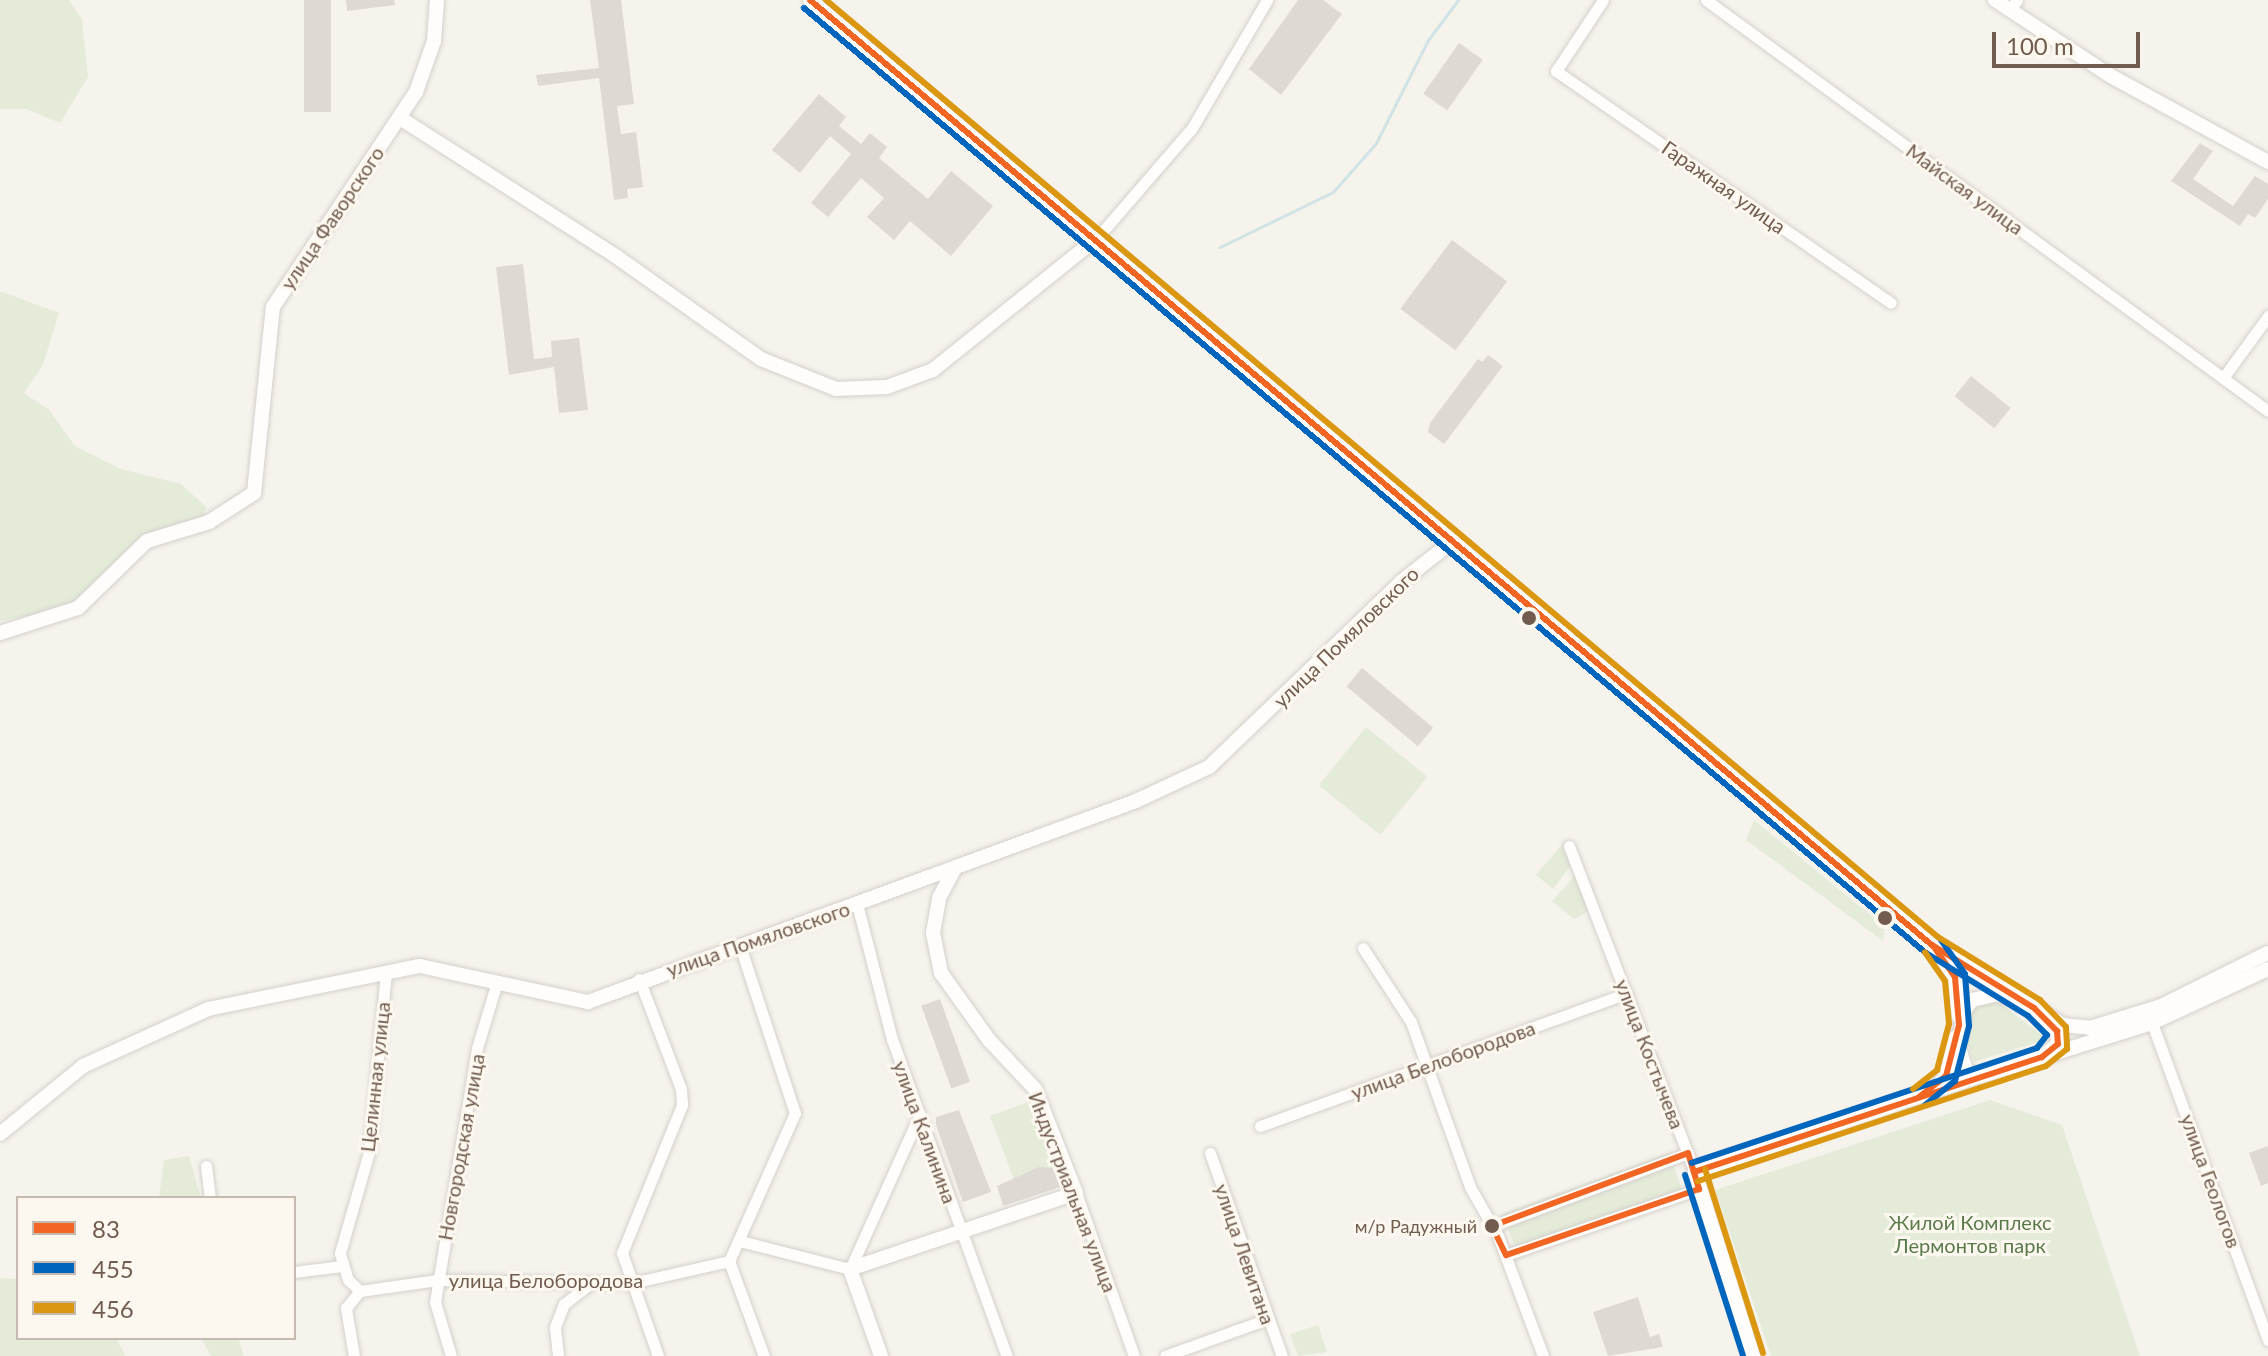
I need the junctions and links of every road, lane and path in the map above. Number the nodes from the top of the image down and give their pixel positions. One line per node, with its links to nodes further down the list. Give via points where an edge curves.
1 (437, 0): 8 (street, улица Фаворского, via 429,64)
2 (810, 0): 10 (street, via 894,76)
3 (1267, 0): 10 (street, via 1192,128)
4 (1603, 0): 11 (street, Гаражная улица, via 1556,71)
5 (1706, 0): 13 (street, Майская улица)
6 (1995, 0): 7 (street)
7 (2013, 5): 9 (street, via 2109,75)
8 (400, 118): 10 (street, via 617,257 761,359 836,389 887,387 933,370); 16 (street, улица Фаворского, via 311,242 273,307 254,493 209,522 147,541 78,608)
9 (2268, 162)
10 (1097, 238): 15 (street)
11 (1891, 303)
12 (2268, 316): 13 (street)
13 (2223, 378): 14 (street, Майская улица)
14 (2268, 411)
15 (1453, 541): 18 (street, улица Помяловского, via 1401,582 1209,767); 20 (street)
16 (0, 633)
17 (1569, 846): 28 (street, улица Костычева)
18 (954, 872): 19 (street, улица Помяловского); 44 (street, Индустриальная улица, via 939,898 933,933 941,973 981,1030 1035,1089)
19 (857, 904): 21 (street, улица Помяловского); 36 (street, улица Калинина, via 864,946)
20 (1932, 945): 29 (street); 31 (street, via 1955,977)
21 (740, 946): 26 (street, улица Помяловского); 48 (street, via 795,1113)
22 (1363, 948): 33 (street, via 1411,1022)
23 (2268, 953): 29 (street, via 2161,1006 2102,1027 2063,1025)
24 (2268, 969): 30 (street)
25 (386, 973): 27 (street, улица Помяловского, via 420,966); 38 (street, улица Помяловского, via 208,1009 83,1066); 51 (street, Целинная улица, via 369,1152 341,1244)
26 (639, 979): 27 (street, улица Помяловского, via 582,1003); 56 (street, via 682,1105 622,1253)
27 (496, 985): 54 (street, Новгородская улица, via 477,1048)
28 (1627, 993): 33 (street, улица Белобородова); 40 (street, улица Костычева)
29 (2034, 1008): 31 (street, via 2011,997 1984,995 1972,1000); 32 (street, via 2059,1037)
30 (2152, 1023): 32 (street); 59 (street, улица Геологов)
31 (1959, 1025): 34 (street, via 1962,1067); 35 (street, via 1946,1076)
32 (2042, 1057): 34 (street)
33 (1427, 1066): 37 (street, улица Белобородова); 46 (street, via 1470,1187)
34 (1981, 1076): 35 (street)
35 (1923, 1096): 42 (street)
36 (920, 1114): 47 (street, улица Калинина); 52 (street)
37 (1260, 1126)
38 (0, 1134)
39 (1210, 1153): 58 (street, улица Левитана)
40 (1688, 1153): 42 (street, улица Костычева); 46 (street)
41 (206, 1166): 45 (street)
42 (1695, 1172): 43 (street, улица Костычева)
43 (1699, 1189): 49 (street); 60 (street, улица Костычева)
44 (1076, 1193): 47 (street); 68 (street, Индустриальная улица)
45 (210, 1196)
46 (1492, 1226): 49 (street)
47 (961, 1231): 52 (street); 67 (street, улица Калинина)
48 (740, 1241): 50 (street); 52 (street)
49 (1506, 1255): 71 (street)
50 (729, 1261): 56 (street, улица Белобородова); 65 (street)
51 (342, 1266): 53 (street); 57 (street)
52 (850, 1269): 66 (street)
53 (296, 1272)
54 (437, 1280): 55 (street, улица Белобородова); 57 (street, улица Белобородова); 62 (street, Новгородская улица, via 435,1302)
55 (592, 1282): 56 (street, улица Белобородова); 63 (street, via 564,1304 555,1327)
56 (632, 1283): 64 (street)
57 (360, 1291): 61 (street, via 346,1308)
58 (1267, 1319): 69 (street); 70 (street, улица Левитана)
59 (2268, 1340)
60 (1749, 1355)
61 (354, 1356)
62 (451, 1356)
63 (558, 1356)
64 (658, 1356)
65 (764, 1356)
66 (881, 1356)
67 (1007, 1356)
68 (1134, 1356)
69 (1165, 1356)
70 (1282, 1356)
71 (1543, 1356)

